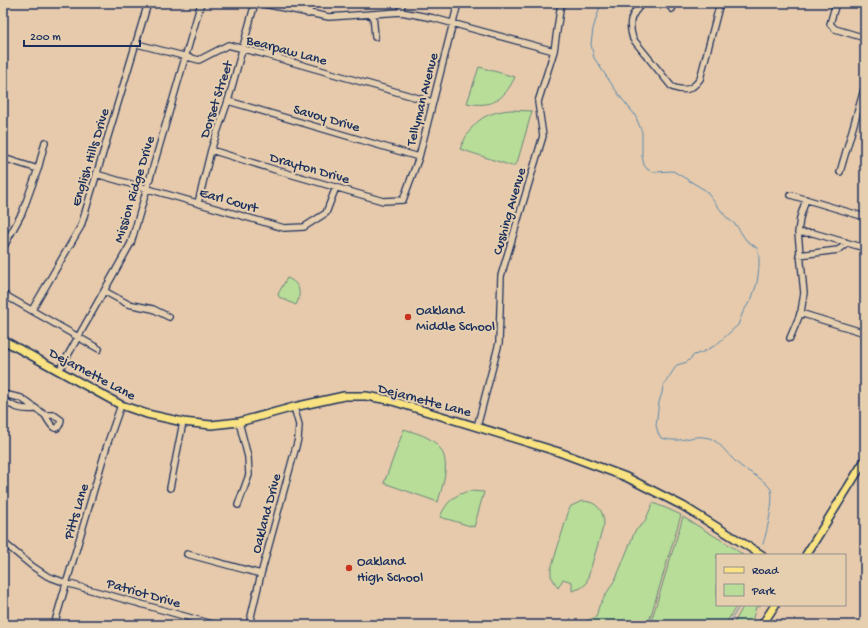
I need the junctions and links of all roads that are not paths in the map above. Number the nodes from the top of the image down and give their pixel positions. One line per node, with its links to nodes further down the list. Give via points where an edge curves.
1 (148, 3): 20 (street, English Hills Drive)
2 (201, 3): 23 (street, Mission Ridge Drive)
3 (255, 3): 21 (street, Dorset Street)
4 (259, 3): 15 (street)
5 (310, 3): 15 (street)
6 (402, 3): 14 (street)
7 (458, 3): 17 (street, Tellyman Avenue)
8 (561, 3): 22 (street, Cushing Avenue)
9 (643, 3): 11 (street, via 630,20 633,39 672,87 682,90 692,88 700,78)
10 (667, 3): 13 (street)
11 (720, 3)
12 (836, 3): 19 (street, via 830,24 835,29)
13 (672, 8)
14 (401, 12): 16 (street); 17 (street)
15 (308, 14): 16 (street, via 329,17)
16 (374, 14): 18 (street)
17 (452, 24): 22 (street); 26 (street, Tellyman Avenue)
18 (375, 37)
19 (865, 38)
20 (136, 44): 23 (street, Bearpaw Lane); 33 (street, English Hills Drive)
21 (244, 49): 23 (street, Bearpaw Lane, via 228,45 199,60); 25 (street, Dorset Street); 26 (street, Bearpaw Lane)
22 (554, 51): 65 (street, Cushing Avenue, via 538,102 543,136 501,276 499,343)
23 (185, 56): 35 (street, Mission Ridge Drive)
24 (865, 86): 32 (street)
25 (228, 101): 28 (street, Dorset Street); 29 (street, Savoy Drive)
26 (432, 102): 29 (street, Tellyman Avenue)
27 (45, 142): 31 (street)
28 (211, 150): 34 (street, Drayton Drive); 39 (street, Dorset Street)
29 (419, 157): 37 (street, Tellyman Avenue)
30 (3, 158): 31 (street)
31 (38, 169): 43 (street, via 22,214)
32 (840, 172)
33 (96, 174): 35 (street, Earl Court); 48 (street, English Hills Drive, via 81,226)
34 (336, 186): 37 (street, Drayton Drive, via 383,200); 39 (street, Earl Court, via 326,213 304,227 284,228)
35 (147, 189): 39 (street, Earl Court); 46 (street, Mission Ridge Drive, via 131,244)
36 (791, 195): 38 (street)
37 (403, 200)
38 (806, 200): 40 (street); 41 (street)
39 (198, 203)
40 (865, 217)
41 (798, 233): 42 (street, via 813,233); 45 (street)
42 (845, 242): 44 (street); 45 (street, via 838,250)
43 (3, 248)
44 (865, 248)
45 (799, 255): 49 (street, via 804,293)
46 (104, 291): 50 (street, via 128,304 153,309); 52 (street, Mission Ridge Drive)
47 (3, 294): 48 (street)
48 (32, 310): 52 (street)
49 (800, 313): 51 (street); 53 (street)
50 (169, 317)
51 (865, 333)
52 (78, 337): 55 (street); 56 (street, Mission Ridge Drive)
53 (790, 338)
54 (3, 340): 56 (main road, Dejarnette Lane)
55 (99, 349)
56 (59, 371): 59 (main road, Dejarnette Lane)
57 (3, 394): 61 (street, via 21,398)
58 (3, 399): 61 (street, via 16,408)
59 (121, 405): 63 (main road, Dejarnette Lane); 74 (street, Pitts Lane)
60 (294, 407): 64 (main road, Dejarnette Lane); 65 (main road, Dejarnette Lane, via 344,396 366,396 389,400); 73 (street, Oakland Drive, via 299,425 298,439)
61 (35, 409): 62 (street)
62 (45, 415)
63 (183, 422): 64 (main road, Dejarnette Lane, via 211,425); 67 (street)
64 (239, 422): 68 (street, via 248,457 249,475)
65 (477, 427): 71 (main road, Dejarnette Lane, via 559,452 626,477 683,506)
66 (865, 460): 72 (main road)
67 (170, 488)
68 (238, 505)
69 (3, 542): 74 (street, Patriot Drive, via 47,576)
70 (187, 554): 73 (street)
71 (760, 554)
72 (807, 554)
73 (261, 574): 78 (street, Oakland Drive)
74 (66, 583): 76 (street, Pitts Lane); 77 (street, Patriot Drive)
75 (774, 606): 79 (main road)
76 (54, 625)
77 (216, 625)
78 (248, 625)
79 (762, 625)

